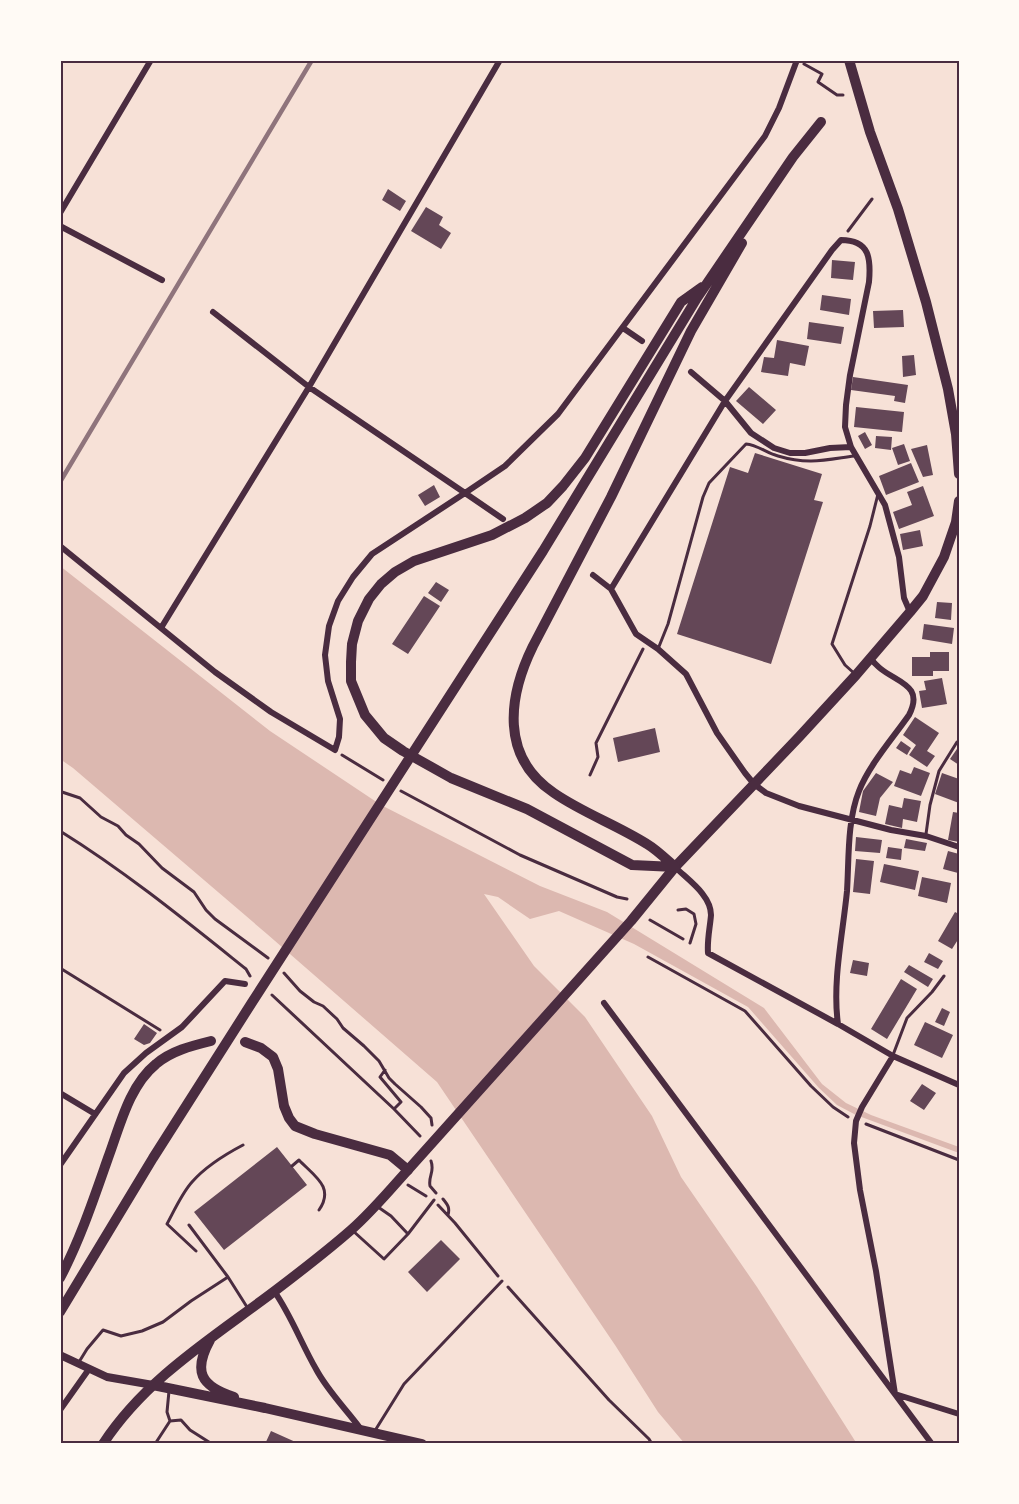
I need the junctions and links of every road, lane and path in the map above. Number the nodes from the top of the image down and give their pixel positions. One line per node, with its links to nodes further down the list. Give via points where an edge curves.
1 (151, 60): 9 (street)
2 (500, 60): 18 (street)
3 (797, 60): 5 (path, via 822,74 818,82); 15 (street, via 765,136)
4 (849, 60): 22 (highway, via 926,302 948,389)
5 (843, 95)
6 (822, 122): 7 (highway)
7 (793, 157): 13 (highway); 47 (highway, via 691,331 611,497 528,655 514,702 516,741 529,770 541,783 554,794 647,844)
8 (872, 199): 11 (path)
9 (60, 213)
10 (60, 226): 12 (street)
11 (841, 240): 19 (street); 20 (street, via 851,240 864,248 870,267 846,405 845,427)
12 (162, 280)
13 (707, 284): 47 (highway, via 681,302 585,458 547,503 492,535 414,561 395,572 369,599 358,621 351,662 351,681 365,715 384,738 403,751 452,778 527,809 632,866); 91 (highway, via 543,551 153,1158)
14 (213, 312): 18 (street)
15 (623, 328): 16 (street); 24 (street, via 558,414 505,466)
16 (642, 341)
17 (691, 372): 19 (street)
18 (309, 387): 24 (street); 31 (street)
19 (724, 400): 20 (street, via 751,433 774,448 805,453); 29 (street)
20 (851, 447): 21 (street)
21 (856, 456): 23 (street); 33 (lane, via 809,463 746,444 709,483 703,496)
22 (959, 474)
23 (878, 492): 30 (street, via 899,557 904,598); 35 (lane, via 832,644)
24 (465, 493): 26 (street); 37 (street, via 372,554 338,601 325,655 328,681 340,719)
25 (959, 501): 30 (highway, via 944,557)
26 (502, 519)
27 (60, 546): 31 (street)
28 (593, 575): 29 (street)
29 (611, 589): 32 (street, via 636,634)
30 (910, 612): 34 (highway)
31 (161, 628): 37 (street, via 262,705)
32 (647, 642): 33 (street); 38 (path, via 596,743 598,757)
33 (658, 649): 40 (street, via 686,674 717,733)
34 (870, 659): 35 (highway); 43 (street, via 908,686 914,698 913,707 867,773)
35 (856, 675): 40 (highway)
36 (957, 742): 45 (lane, via 939,771)
37 (335, 750): 39 (path)
38 (590, 775)
39 (384, 781)
40 (754, 784): 43 (street, via 799,806); 47 (highway)
41 (394, 787): 48 (path, via 520,855)
42 (60, 789): 53 (path, via 81,798 101,817 118,826 194,892 214,919)
43 (852, 820): 45 (street); 60 (street, via 835,1004)
44 (60, 831): 57 (path, via 176,913 246,969)
45 (926, 836): 46 (street)
46 (959, 847)
47 (675, 867): 60 (street, via 708,902 708,953); 77 (highway)
48 (627, 899)
49 (678, 910): 51 (lane, via 694,914 696,924)
50 (650, 920): 51 (path)
51 (690, 943)
52 (648, 957): 71 (path, via 745,1011 811,1086 833,1107)
53 (270, 961)
54 (277, 967): 65 (path, via 300,991 337,1019)
55 (60, 968): 61 (path)
56 (944, 976): 64 (lane, via 908,1018)
57 (253, 979)
58 (245, 984): 61 (street, via 225,981); 69 (path, via 265,989 281,1002)
59 (604, 1003): 98 (street)
60 (838, 1024): 64 (street)
61 (170, 1036): 70 (street, via 124,1073)
62 (210, 1041): 87 (highway, via 167,1056 144,1075 132,1095)
63 (245, 1042): 77 (highway, via 273,1057 284,1106 295,1126 390,1155)
64 (893, 1056): 66 (street); 71 (street)
65 (385, 1070): 68 (path, via 394,1084); 69 (path, via 380,1077 401,1102)
66 (959, 1085)
67 (60, 1093): 70 (street)
68 (421, 1107)
69 (394, 1109): 72 (path)
70 (95, 1113): 75 (street)
71 (856, 1121): 74 (path); 98 (street, via 854,1143 860,1190)
72 (420, 1136)
73 (243, 1145): 85 (path, via 190,1183 167,1224)
74 (959, 1160)
75 (60, 1165)
76 (292, 1166): 81 (path, via 299,1160 324,1186 324,1203)
77 (408, 1170): 78 (highway)
78 (399, 1181): 79 (path); 80 (highway)
79 (434, 1200): 84 (lane); 88 (path)
80 (376, 1205): 83 (highway); 84 (lane)
81 (319, 1210)
82 (189, 1225): 86 (lane)
83 (351, 1229): 84 (lane, via 384,1259); 89 (highway)
84 (408, 1234)
85 (182, 1237)
86 (228, 1277): 90 (lane); 94 (lane, via 163,1322 142,1331 121,1336 103,1330)
87 (60, 1278)
88 (502, 1281): 104 (lane, via 404,1384); 109 (path)
89 (274, 1291): 90 (highway); 103 (street, via 316,1370)
90 (249, 1309): 92 (highway)
91 (60, 1312)
92 (212, 1337): 96 (highway); 99 (highway, via 200,1366 208,1383 224,1394)
93 (60, 1355): 94 (main road)
94 (78, 1363): 95 (main road)
95 (89, 1369): 96 (main road, via 106,1377); 100 (street)
96 (153, 1385): 97 (highway); 105 (highway, via 125,1413)
97 (170, 1389): 99 (highway); 102 (lane)
98 (895, 1395): 101 (street); 110 (street)
99 (265, 1408): 103 (highway)
100 (60, 1410)
101 (959, 1414)
102 (170, 1421): 106 (lane); 107 (lane, via 182,1420)
103 (362, 1431): 104 (highway)
104 (373, 1433): 108 (highway)
105 (103, 1444)
106 (155, 1444)
107 (212, 1444)
108 (422, 1444)
109 (652, 1444)
110 (932, 1444)

